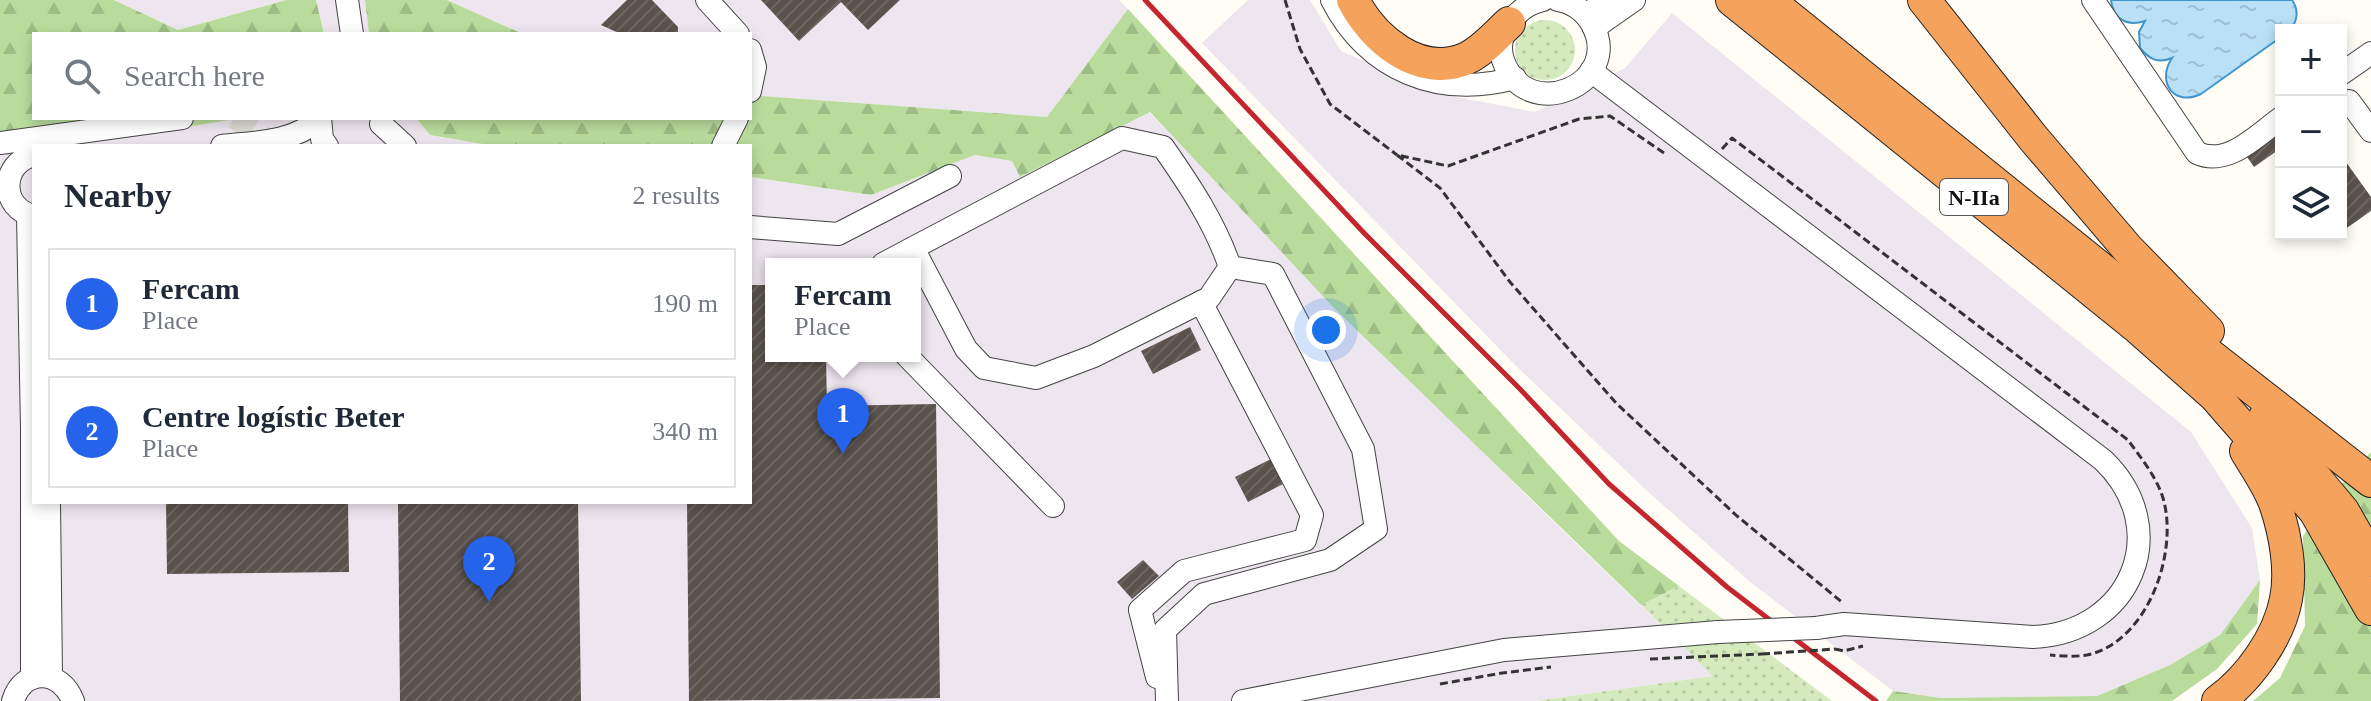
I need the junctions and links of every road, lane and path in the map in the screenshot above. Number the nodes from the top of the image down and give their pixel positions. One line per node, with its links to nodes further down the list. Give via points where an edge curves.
1 (347, 0): 16 (street)
2 (1285, 0): 37 (path, via 1300,49 1330,104)
3 (1332, 0): 22 (street, via 1345,25 1365,46 1407,75 1465,84)
4 (1353, 0): 15 (highway, via 1386,43 1426,63 1447,65 1468,58)
5 (1543, 0): 15 (street, via 1527,5)
6 (1558, 0): 14 (street, via 1576,7)
7 (1607, 0): 14 (street)
8 (1634, 0): 14 (street)
9 (1732, 0): 54 (highway, N-IIa)
10 (1768, 0): 52 (highway, N-IIa)
11 (2093, 0): 29 (street, via 2197,153 2217,158 2234,152)
12 (713, 2): 17 (street)
13 (1928, 3): 55 (highway, via 2127,248 2247,367)
14 (1590, 21): 21 (street, via 1598,48)
15 (1509, 23): 22 (street, via 1501,48)
16 (352, 32)
17 (736, 32)
18 (2371, 53): 20 (street)
19 (752, 57): 23 (street)
20 (2347, 70)
21 (1591, 71): 22 (street, via 1571,89 1551,94 1530,90); 40 (street)
22 (1515, 78)
23 (752, 81)
24 (2349, 101): 31 (street)
25 (167, 120): 32 (street)
26 (318, 120): 33 (street, via 283,138)
27 (319, 120): 34 (street)
28 (736, 120): 36 (street)
29 (2275, 122)
30 (379, 129): 35 (street)
31 (2371, 131)
32 (0, 143)
33 (237, 144)
34 (326, 144)
35 (402, 144)
36 (724, 144)
37 (1397, 155): 39 (path, via 1448,166 1579,119 1610,116); 62 (path, via 1440,188 1510,282 1616,403 1737,516 1843,601)
38 (32, 156): 42 (street, via 15,163)
39 (1673, 160)
40 (1711, 162): 62 (street, via 2103,460 2116,472 2132,506 2138,535 2133,571 2103,614 2072,631 2033,637); 64 (path, via 1732,138 2128,440 2149,467 2163,499 2167,533 2165,564 2155,592 2142,614 2106,647 2089,655)
41 (950, 176): 44 (street, via 838,234)
42 (3, 187): 43 (street, via 11,203)
43 (31, 215): 46 (street)
44 (752, 227)
45 (913, 248): 47 (street); 48 (street); 50 (street, via 1122,138 1163,147 1222,242)
46 (32, 257)
47 (894, 258)
48 (918, 258)
49 (921, 263): 51 (street, via 966,349 984,368 1036,378 1094,356)
50 (1230, 267): 51 (street); 71 (street, via 1273,274 1363,449 1376,529 1330,560 1204,594 1165,630)
51 (1201, 302): 71 (street, via 1312,515 1305,540 1184,571 1140,610)
52 (2156, 313): 56 (highway); 60 (highway, via 2276,427 2343,511)
53 (913, 362): 59 (street)
54 (2215, 396): 61 (highway, N-IIa, via 2315,511); 73 (highway, via 2275,504 2287,556 2286,598 2272,635 2252,668)
55 (2371, 471)
56 (2371, 481)
57 (38, 504): 67 (street)
58 (49, 504): 67 (street)
59 (1053, 506)
60 (2371, 560)
61 (2371, 609)
62 (1844, 624): 72 (street, bridge, via 1504,650)
63 (1867, 645): 65 (path, bridge, via 1844,651)
64 (2050, 655)
65 (1644, 659)
66 (1559, 667): 68 (path)
67 (42, 677): 69 (street, via 24,683); 70 (street, via 67,688)
68 (1441, 684)
69 (9, 698)
70 (73, 701)
71 (1165, 701)
72 (1243, 701)
73 (2218, 701)

